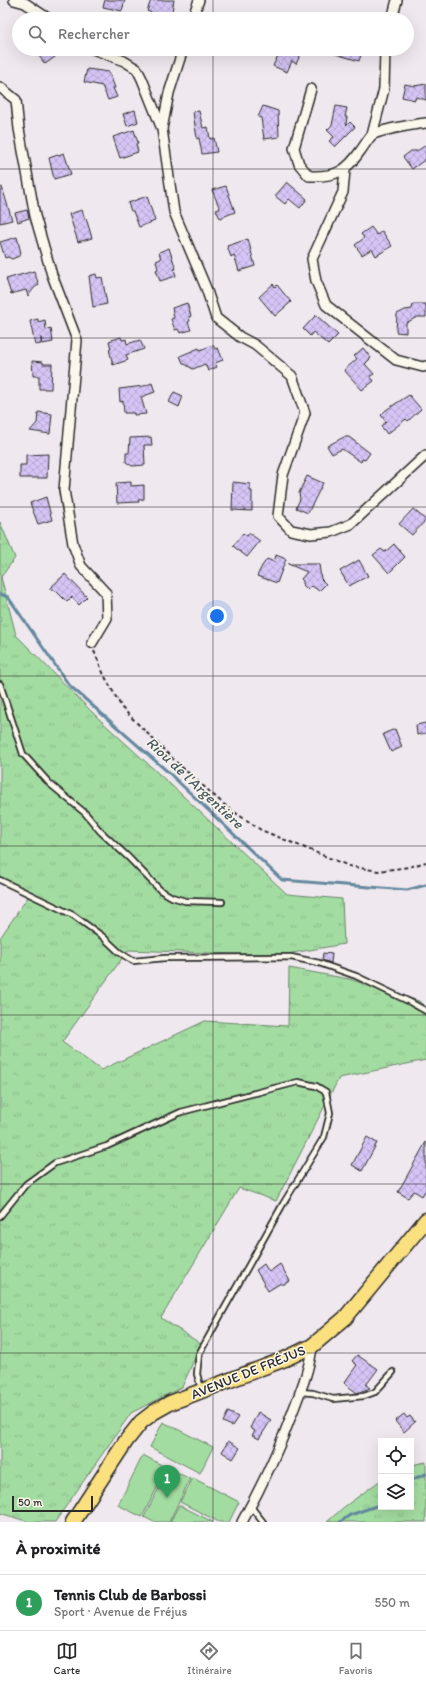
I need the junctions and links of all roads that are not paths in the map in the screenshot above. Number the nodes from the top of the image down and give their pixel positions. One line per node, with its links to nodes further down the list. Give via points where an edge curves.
1 (14, 0): 4 (street, via 25,3)
2 (199, 0): 5 (street)
3 (398, 0): 6 (street)
4 (38, 12)
5 (195, 12)
6 (394, 12)
7 (111, 56): 13 (street, via 137,68)
8 (181, 56): 13 (street, via 169,93)
9 (385, 56): 14 (street, via 384,89)
10 (0, 87): 18 (street, via 16,100 35,216 52,275 78,340 64,490 74,544 81,566 106,593 107,618)
11 (311, 89): 15 (street, via 294,148 299,164 309,176 327,177)
12 (426, 123): 14 (street, via 411,124)
13 (162, 128): 17 (street, via 174,212 216,318 255,345 292,376 305,413 283,475 278,516 291,530 311,534 331,532 351,524)
14 (372, 135): 15 (street)
15 (345, 170): 16 (street, via 343,192 312,259 316,281 326,305 396,360)
16 (426, 366)
17 (426, 455)
18 (92, 643)
19 (0, 684): 21 (lane, via 24,754 50,784 85,813 160,890 186,901)
20 (0, 880): 22 (lane, via 73,915 133,961 291,957 319,963 356,976)
21 (222, 902)
22 (426, 1011)
23 (0, 1216): 27 (lane, via 26,1184 55,1163 107,1146 181,1112 298,1082 316,1086 326,1092 330,1113 324,1137 283,1204 199,1354 197,1374)
24 (426, 1220): 25 (main road, AVENUE DE FRÉJUS, via 345,1318)
25 (312, 1346): 27 (main road, AVENUE DE FRÉJUS, via 285,1359); 28 (street, via 311,1359)
26 (393, 1372): 28 (lane, via 375,1392 364,1396 333,1399)
27 (202, 1390): 30 (main road, AVENUE DE FRÉJUS, via 170,1403 141,1422)
28 (300, 1392): 29 (street, via 279,1448)
29 (250, 1507): 31 (street); 32 (lane)
30 (73, 1522)
31 (242, 1522)
32 (263, 1522)

